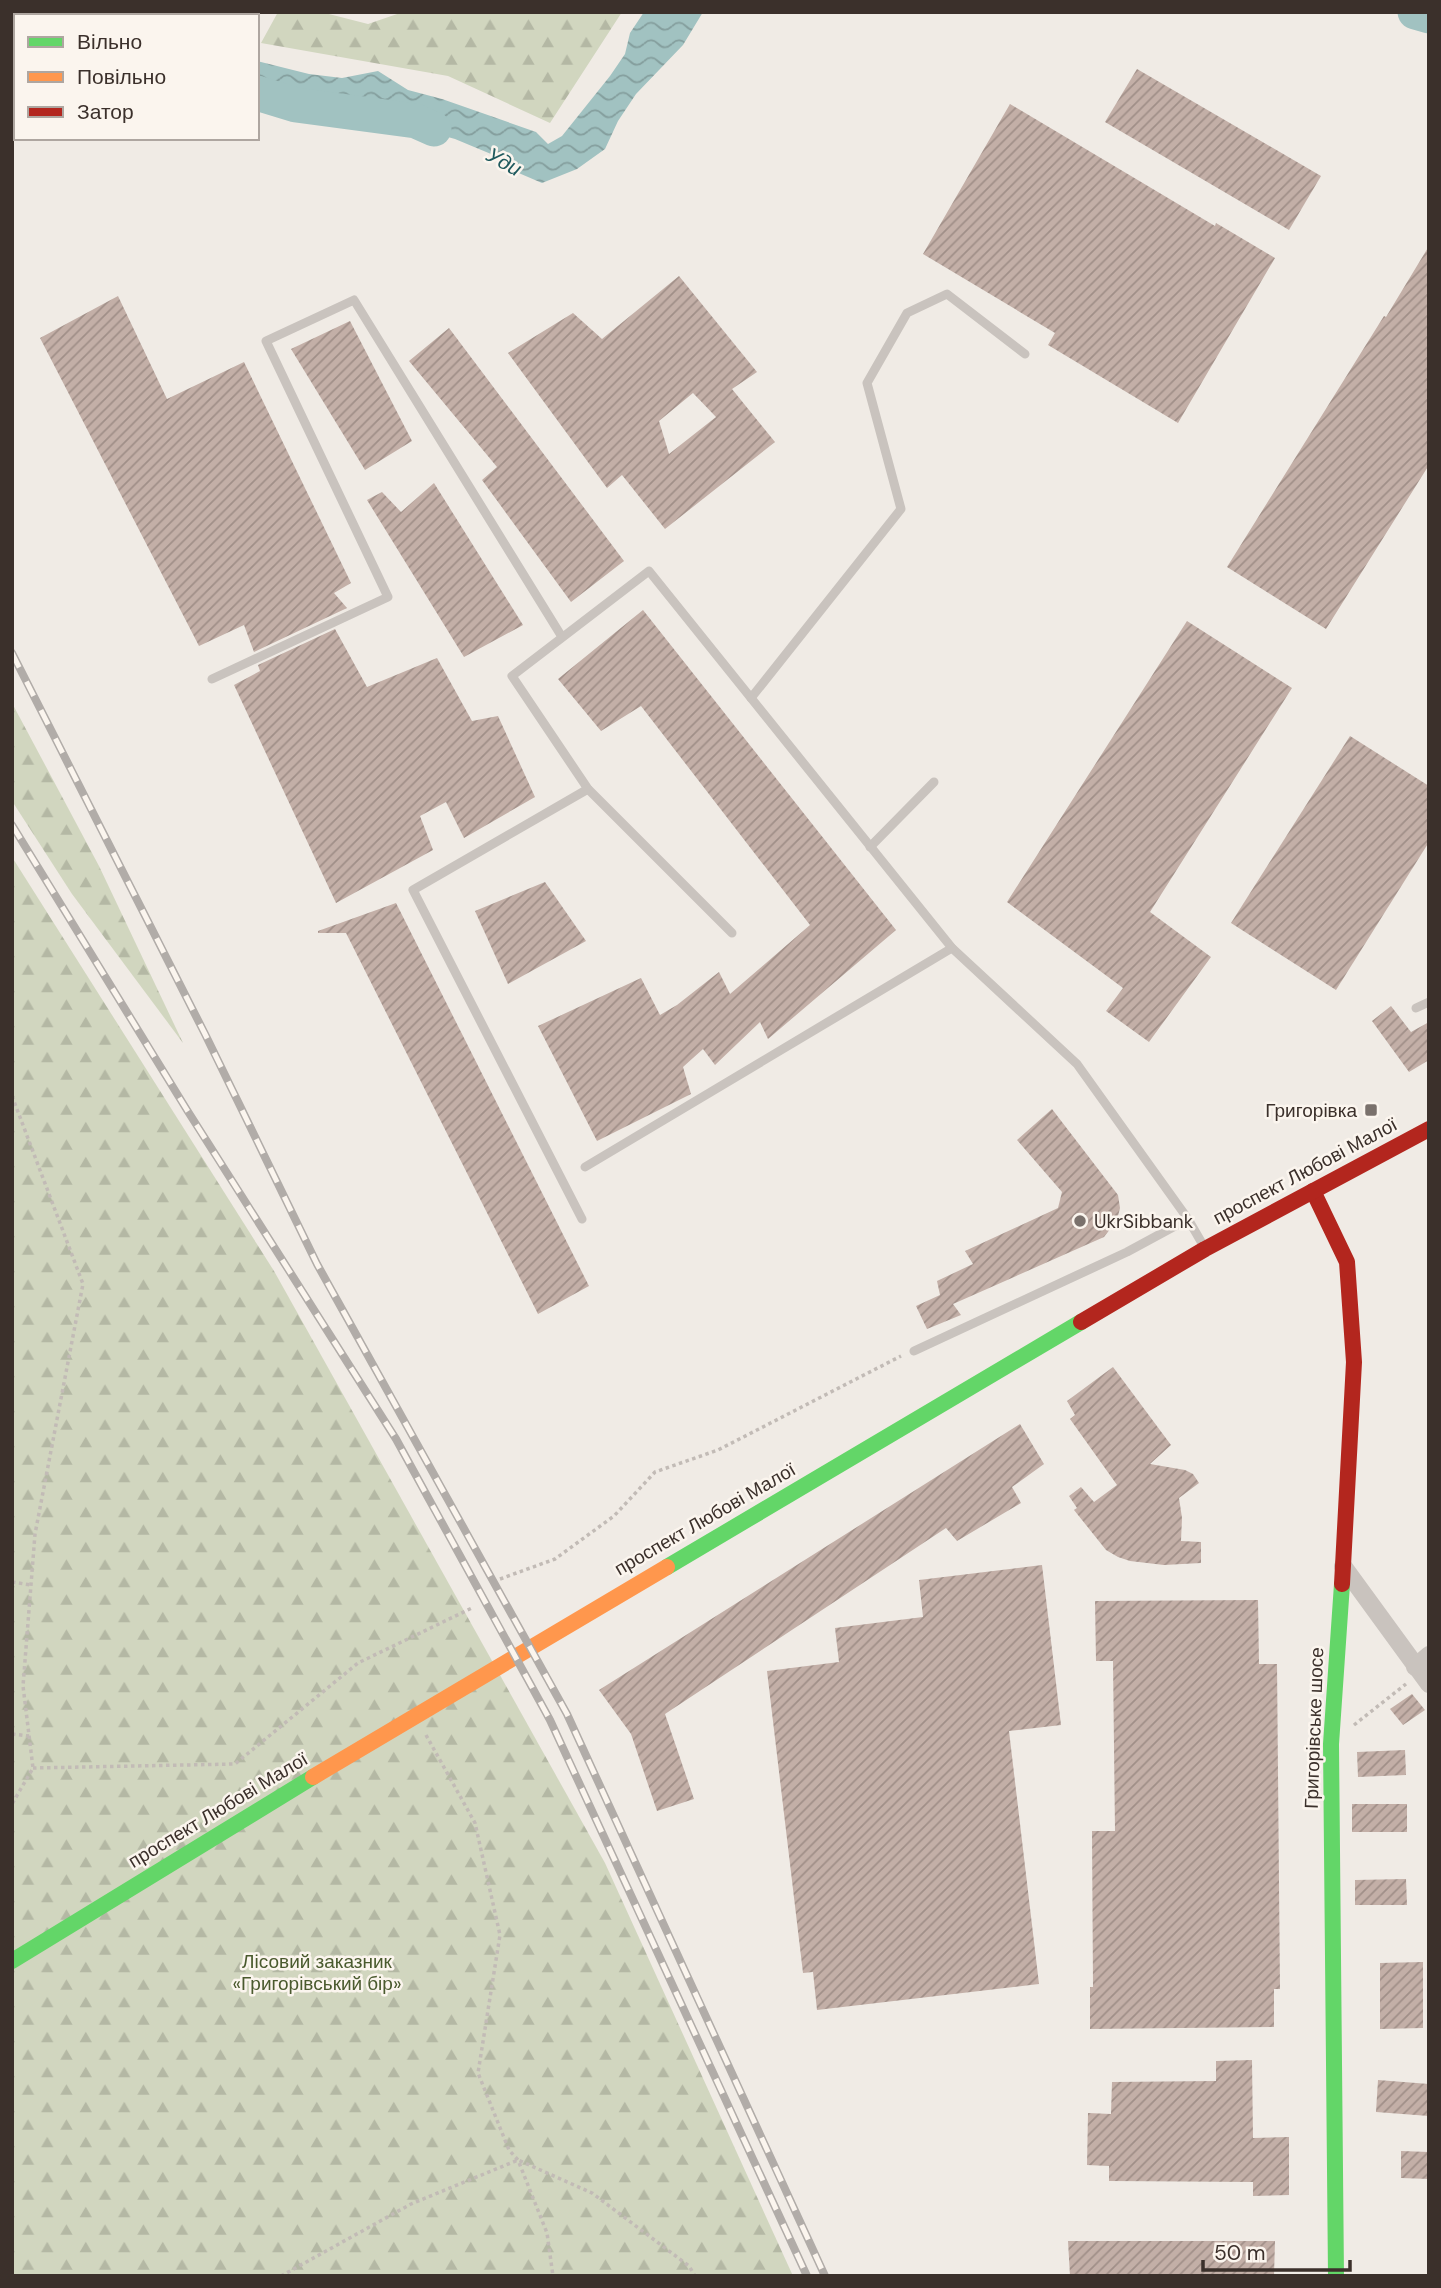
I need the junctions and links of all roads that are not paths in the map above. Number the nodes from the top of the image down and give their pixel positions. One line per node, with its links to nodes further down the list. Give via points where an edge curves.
1 (1025, 354): 4 (lane, via 947,294 907,313 867,383 901,509)
2 (562, 637): 3 (lane, via 354,300 266,341 388,597); 4 (lane, via 649,571); 6 (lane, via 512,676)
3 (212, 679)
4 (751, 698): 7 (lane)
5 (934, 782): 7 (lane)
6 (587, 789): 8 (lane); 15 (lane, via 413,890)
7 (870, 847): 9 (lane)
8 (732, 933)
9 (952, 948): 13 (lane); 16 (lane, via 1077,1064)
10 (1429, 1002): 11 (lane)
11 (1416, 1008)
12 (1429, 1129): 14 (main road, проспект Любові Малої)
13 (585, 1167)
14 (1313, 1191): 17 (main road, проспект Любові Малої); 19 (main road, Григорівське шосе, via 1348,1262 1354,1362)
15 (582, 1219)
16 (1188, 1219): 17 (lane); 18 (lane)
17 (1205, 1249): 22 (main road, проспект Любові Малої, via 415,1715)
18 (914, 1351)
19 (1343, 1566): 20 (street); 23 (main road, Григорівське шосе, via 1331,1744)
20 (1422, 1661): 21 (street)
21 (1429, 1684)
22 (12, 1961)
23 (1336, 2276)

